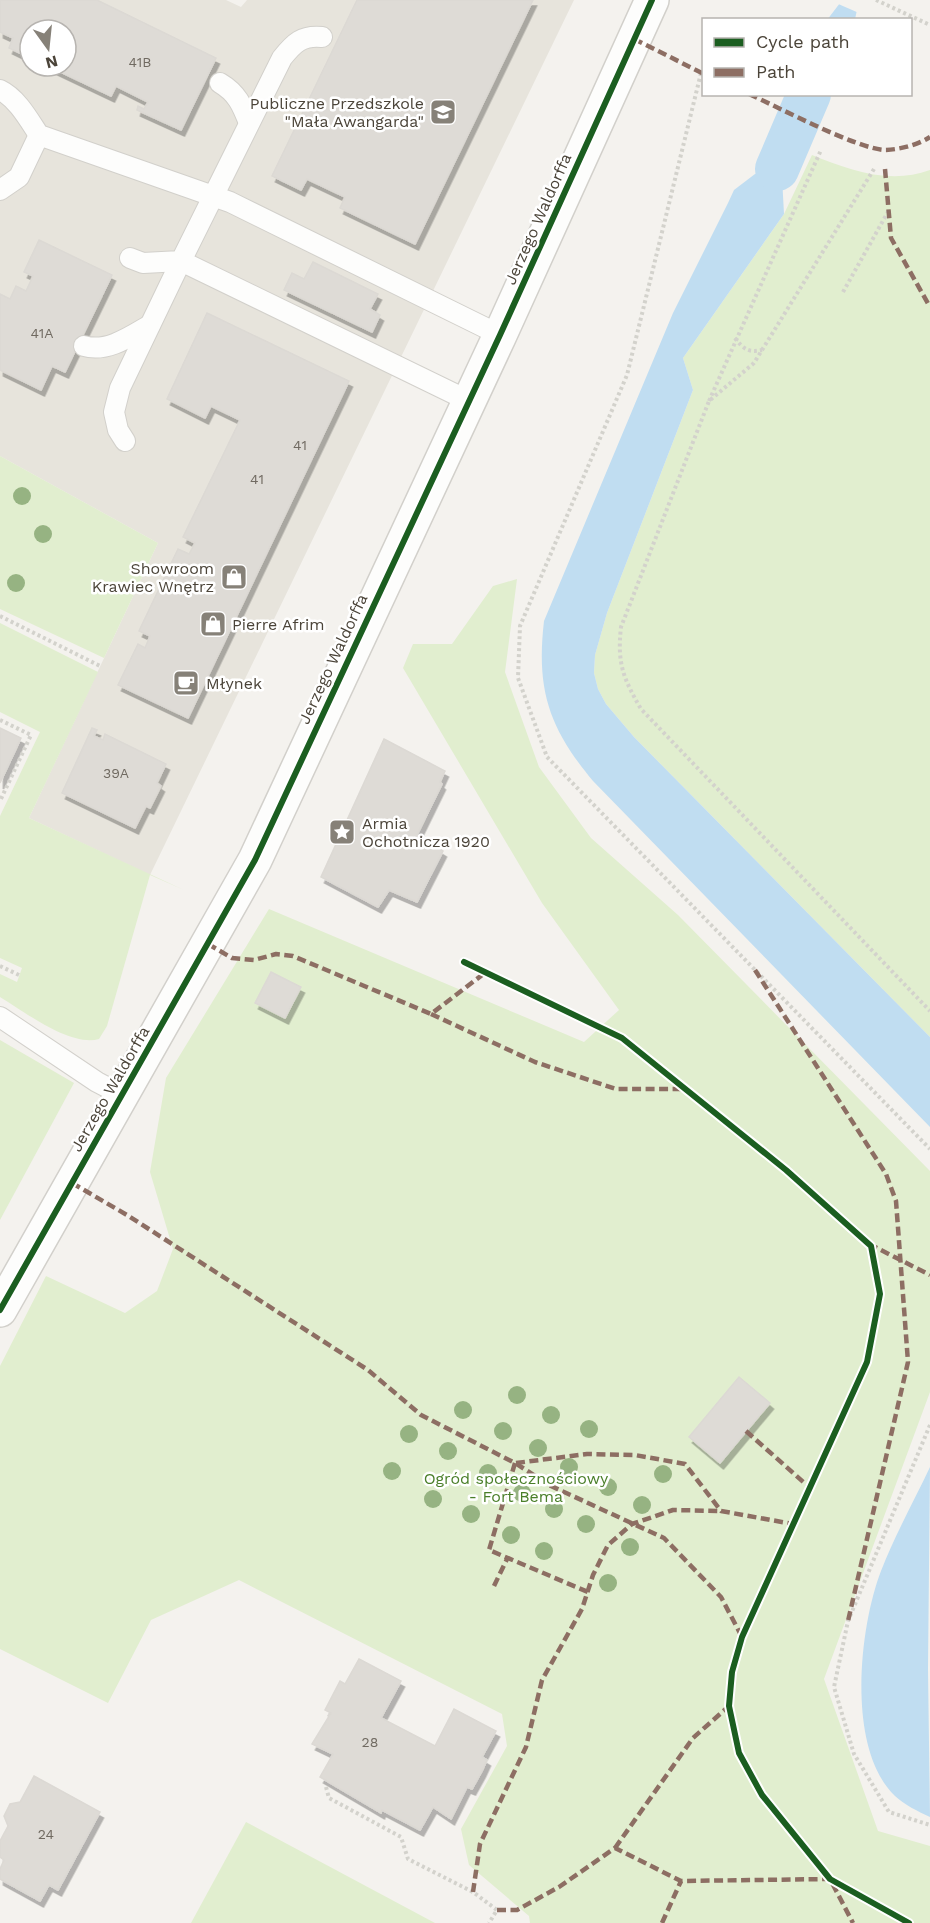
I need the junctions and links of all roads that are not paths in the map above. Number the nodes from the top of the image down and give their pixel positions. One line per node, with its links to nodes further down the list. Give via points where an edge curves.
1 (652, 0): 12 (street, Jerzego Waldorffa)
2 (322, 37): 5 (lane, via 297,40 282,58)
3 (220, 83): 5 (lane, via 240,100)
4 (0, 90): 6 (lane, via 7,93)
5 (249, 123): 8 (lane)
6 (39, 135): 7 (lane, via 19,177); 8 (lane)
7 (0, 190)
8 (213, 196): 10 (lane); 12 (lane)
9 (130, 258): 10 (lane, via 143,263)
10 (181, 261): 11 (lane); 14 (lane)
11 (150, 325): 13 (lane, via 109,345); 15 (lane, via 120,388 114,412 118,430)
12 (500, 335): 14 (street, Jerzego Waldorffa)
13 (84, 346)
14 (469, 401): 17 (street, Jerzego Waldorffa, via 255,860)
15 (126, 441)
16 (0, 1017): 17 (lane)
17 (122, 1095): 18 (street, Jerzego Waldorffa)
18 (0, 1310)

